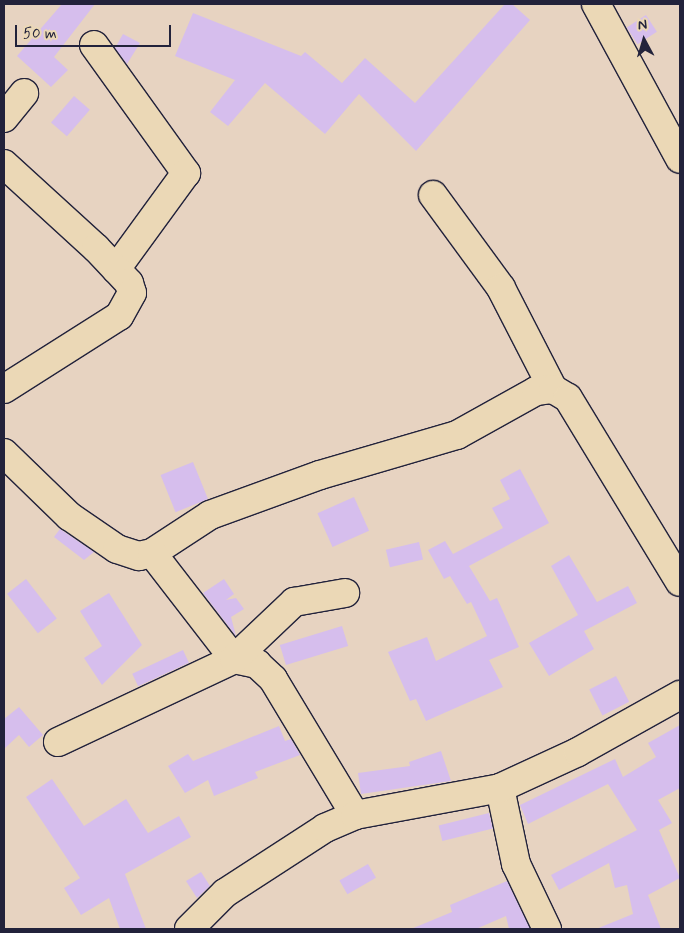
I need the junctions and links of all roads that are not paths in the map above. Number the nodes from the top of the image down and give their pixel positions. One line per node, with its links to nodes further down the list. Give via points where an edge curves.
1 (596, 4): 5 (street)
2 (94, 45): 8 (street, via 186,173)
3 (24, 92): 4 (street)
4 (4, 118)
5 (680, 159)
6 (4, 164): 8 (street)
7 (433, 195): 10 (street, via 501,288)
8 (116, 269): 9 (street, via 129,283 128,307)
9 (4, 389)
10 (554, 389): 12 (street, via 536,390 457,435 320,474 210,515); 13 (street, via 568,398)
11 (4, 453): 12 (street, via 69,516 117,549 139,556)
12 (152, 553): 15 (street)
13 (680, 582)
14 (345, 593): 15 (street, via 294,602)
15 (234, 659): 17 (street); 19 (street, via 257,664 273,679)
16 (680, 695): 18 (street, via 578,752)
17 (58, 742)
18 (500, 788): 19 (street); 21 (street, via 516,864)
19 (355, 816): 20 (street, via 326,828 225,893)
20 (189, 929)
21 (547, 929)

